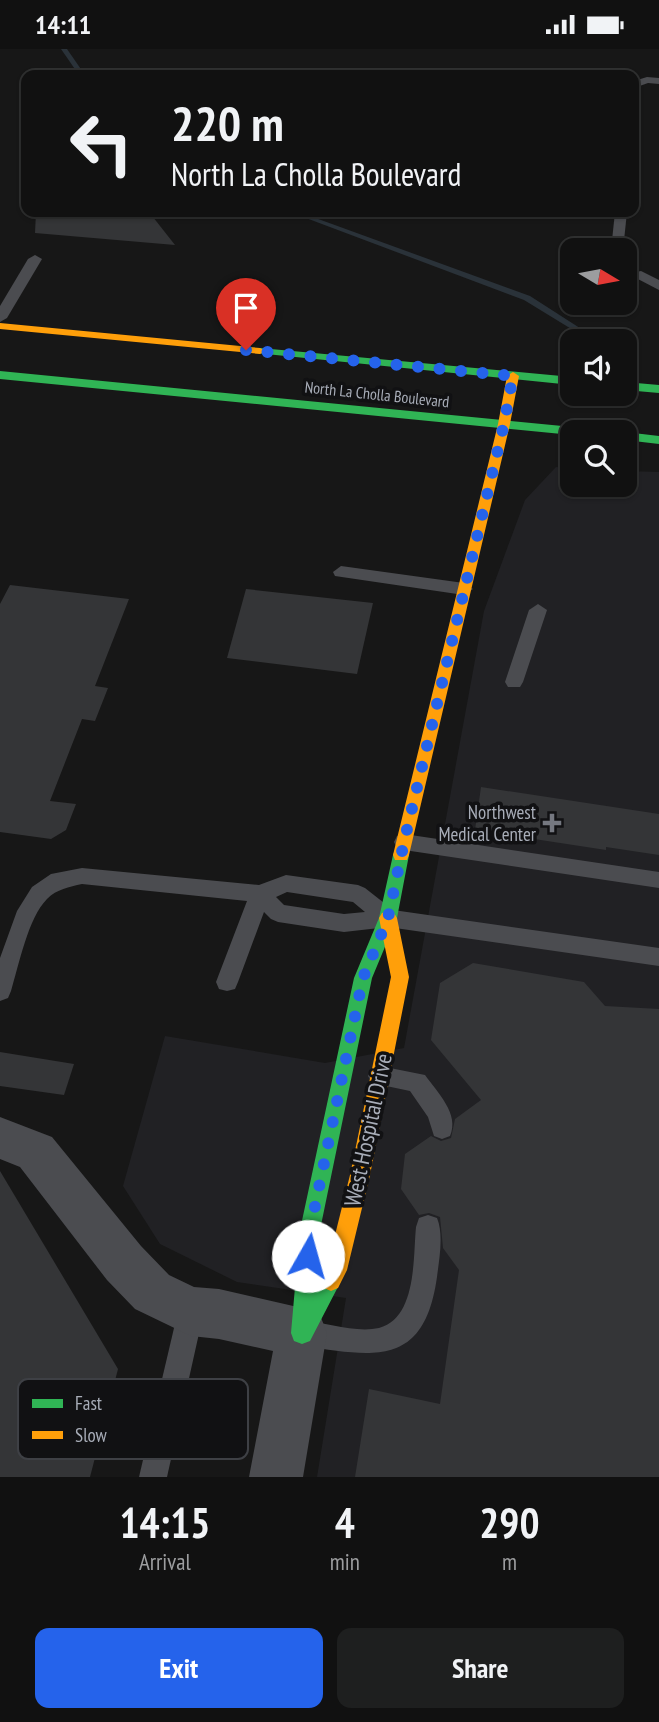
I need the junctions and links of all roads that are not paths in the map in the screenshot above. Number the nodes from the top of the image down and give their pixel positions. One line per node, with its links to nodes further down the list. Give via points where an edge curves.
1 (659, 81): 2 (lane)
2 (639, 83)
3 (620, 217): 4 (lane)
4 (618, 238)
5 (35, 259): 8 (lane)
6 (641, 275): 7 (lane)
7 (659, 286)
8 (0, 318)
9 (0, 327): 11 (street, North La Cholla Boulevard)
10 (0, 375): 15 (street, North La Cholla Boulevard)
11 (513, 376): 12 (street, North La Cholla Boulevard); 15 (street, West Hospital Drive)
12 (560, 380)
13 (637, 387): 14 (street)
14 (659, 389)
15 (504, 424): 16 (street, North La Cholla Boulevard); 20 (street, West Hospital Drive)
16 (560, 430)
17 (637, 437): 18 (street)
18 (659, 440)
19 (341, 572): 20 (lane)
20 (464, 589): 23 (street, West Hospital Drive)
21 (538, 610): 22 (lane)
22 (514, 682)
23 (404, 842): 24 (lane); 26 (street, West Hospital Drive)
24 (659, 880)
25 (260, 894): 26 (lane, via 278,913 344,923); 26 (lane, via 286,883 358,894); 28 (lane); 29 (lane, via 82,876 58,880 39,893 24,917)
26 (388, 918): 27 (lane); 30 (street, West Hospital Drive, via 400,977); 35 (street, West Hospital Drive, via 363,978 310,1230)
27 (659, 957)
28 (227, 982)
29 (0, 991)
30 (380, 1076): 31 (lane, via 417,1082 439,1113); 35 (street, West Hospital Drive, via 337,1270)
31 (442, 1128)
32 (0, 1138): 34 (street, via 36,1152 152,1293)
33 (428, 1227): 35 (lane, via 419,1305 402,1331 377,1341)
34 (191, 1311): 35 (street); 36 (lane)
35 (302, 1333): 39 (street, West Hospital Drive)
36 (175, 1379)
37 (157, 1459): 38 (lane)
38 (153, 1477)
39 (276, 1477)

